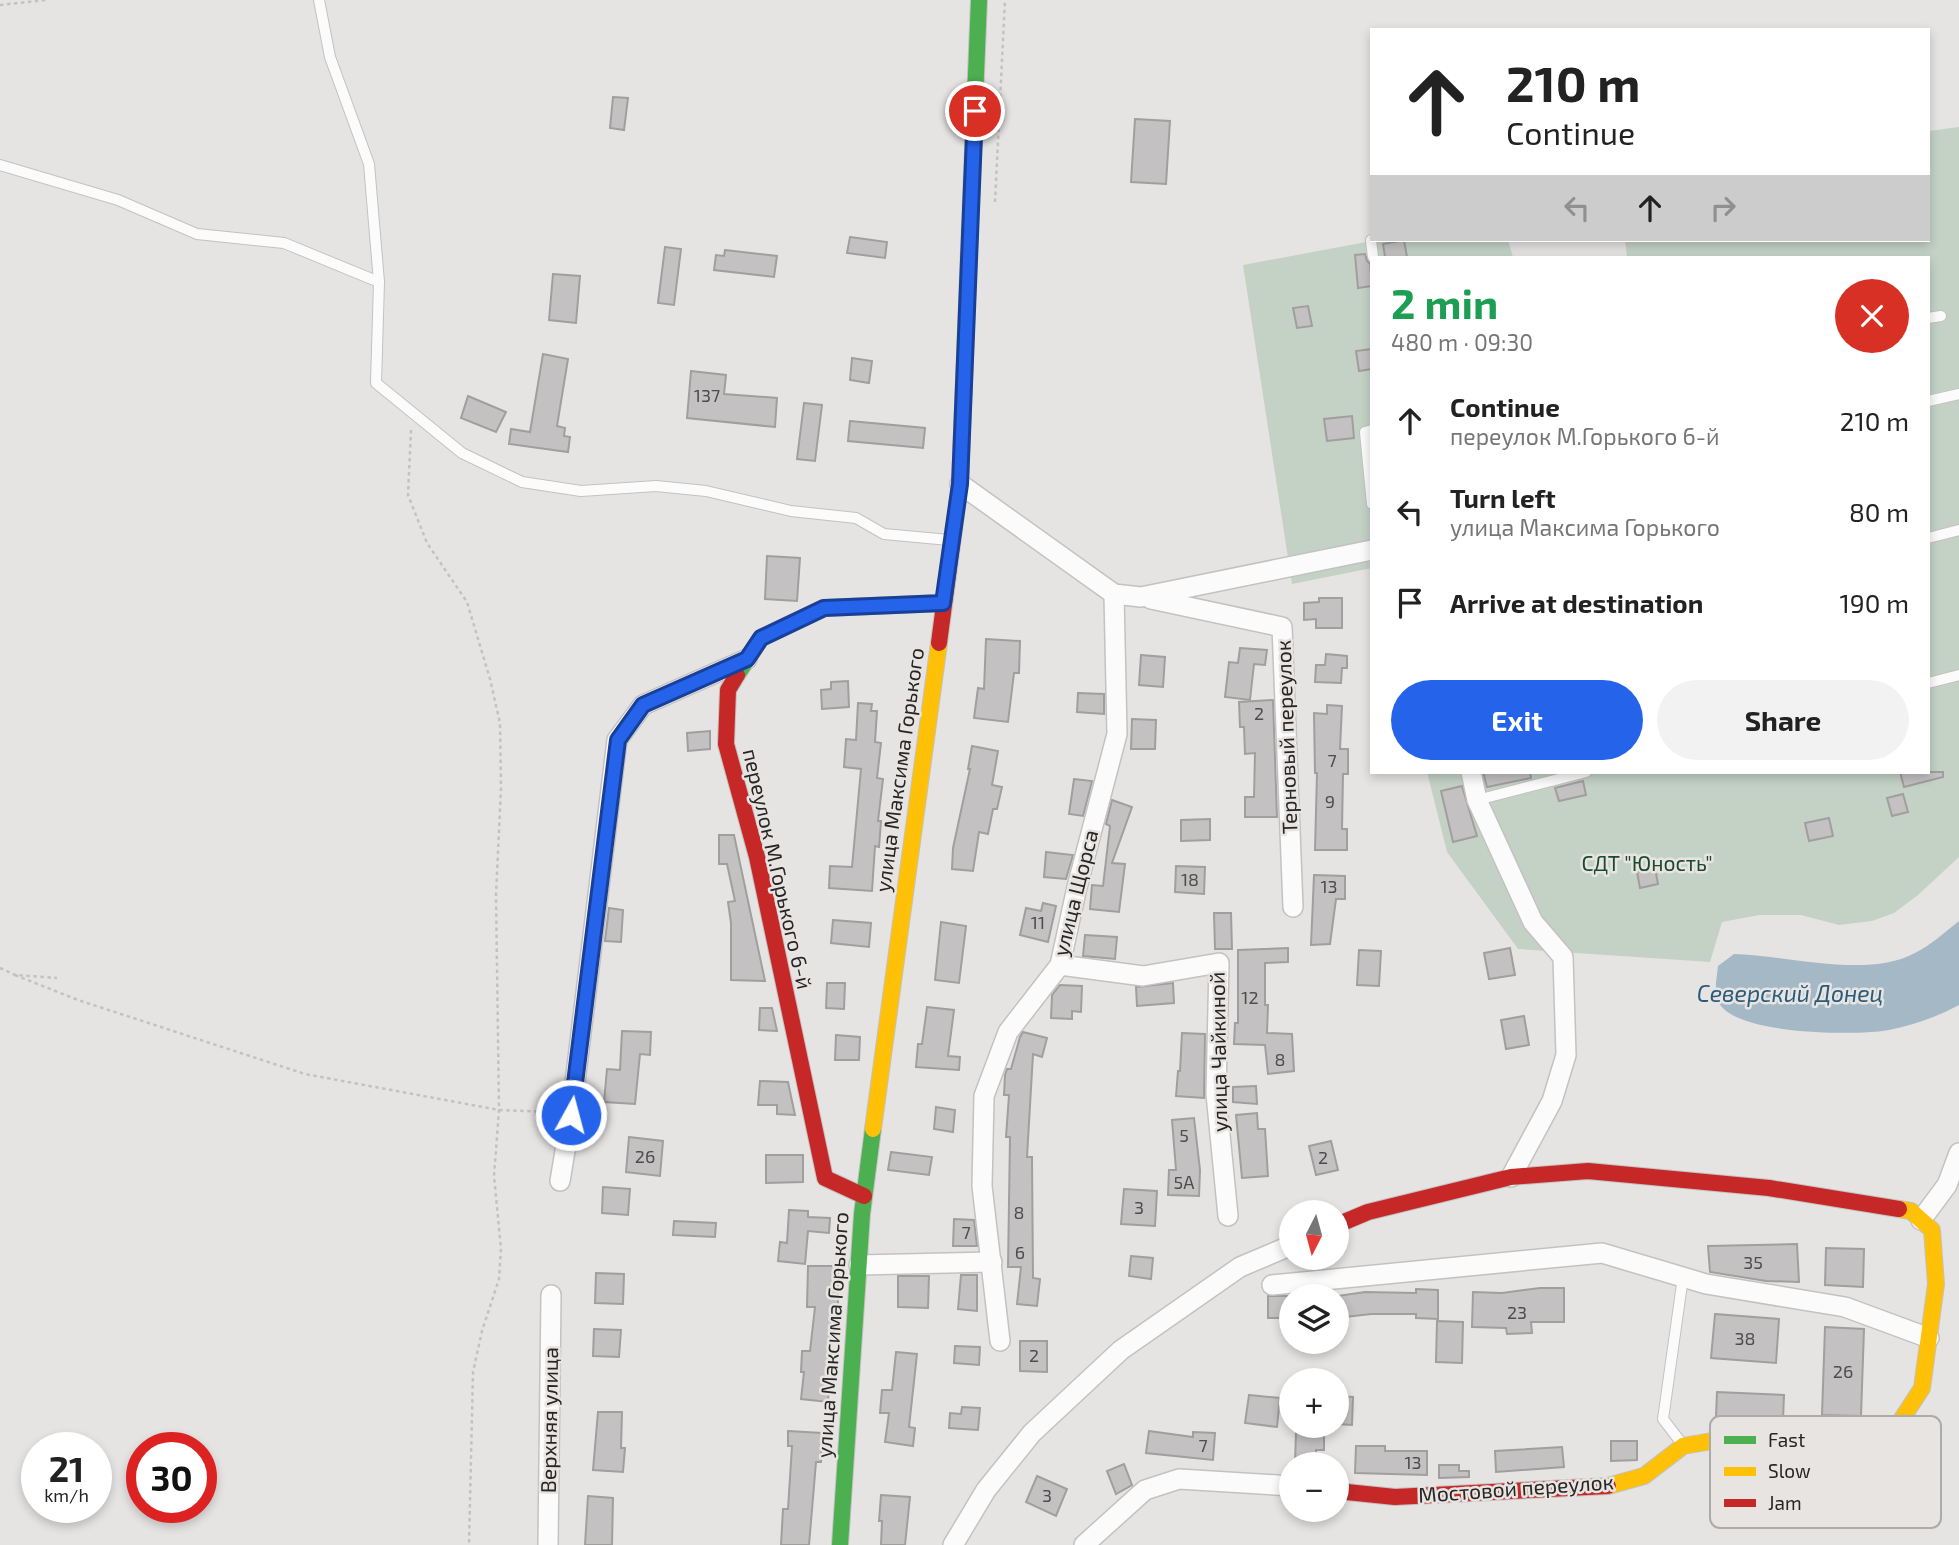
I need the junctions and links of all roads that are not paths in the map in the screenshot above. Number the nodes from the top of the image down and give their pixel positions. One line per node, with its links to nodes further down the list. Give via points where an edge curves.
1 (319, 0): 4 (lane, via 330,57 369,164)
2 (979, 0): 11 (street, улица Максима Горького)
3 (0, 165): 4 (lane, via 118,200 197,234 284,243)
4 (379, 282): 14 (lane, via 376,383 462,453 522,482 581,491 656,486 706,491 791,511 856,518 884,534)
5 (1941, 316): 6 (lane)
6 (1930, 318)
7 (1959, 394): 8 (lane)
8 (1930, 401)
9 (1370, 431): 10 (lane, via 1365,432)
10 (1370, 483)
11 (960, 484): 14 (street, улица Максима Горького); 16 (street)
12 (1959, 530): 13 (lane)
13 (1930, 537)
14 (952, 541): 18 (street, улица Максима Горького)
15 (1370, 550): 17 (street)
16 (1114, 594): 17 (street); 26 (street, улица Щорса, via 1117,734)
17 (1141, 597): 25 (street, Терновый переулок, via 1282,626)
18 (943, 603): 19 (street, переулок М.Горького 6-й, via 824,608 761,638); 30 (street, улица Максима Горького)
19 (747, 659): 29 (street, via 643,705 618,740); 30 (street, переулок М.Горького 6-й, via 728,690 726,744 757,857 825,1178)
20 (1959, 675): 21 (lane)
21 (1930, 682)
22 (1472, 774): 24 (street)
23 (1578, 774): 24 (lane)
24 (1478, 800): 28 (street, via 1533,922 1563,957 1566,1055 1552,1101)
25 (1293, 908)
26 (1060, 965): 31 (street, улица Чайкиной, via 1143,976 1219,963 1216,1094); 35 (street, улица Щорса, via 1008,1031 984,1096 982,1186)
27 (1959, 1153): 33 (street)
28 (1511, 1177): 32 (street); 33 (street, via 1588,1171 1769,1188 1911,1211)
29 (560, 1181)
30 (864, 1196): 36 (street, улица Максима Горького)
31 (1228, 1216)
32 (1349, 1221)
33 (1927, 1225): 40 (street, Мостовой переулок, via 1936,1284)
34 (1279, 1250): 49 (street, via 1240,1267 1121,1350 1032,1433 986,1490)
35 (992, 1262): 36 (street); 41 (street, улица Щорса)
36 (859, 1265): 48 (street, улица Максима Горького)
37 (1683, 1277): 38 (street, via 1602,1253); 40 (street, via 1845,1307); 44 (lane, via 1663,1419)
38 (1272, 1285)
39 (551, 1295): 47 (street, Верхняя улица)
40 (1929, 1338): 42 (street, Мостовой переулок, via 1922,1388)
41 (1000, 1341)
42 (1904, 1416)
43 (1710, 1441): 44 (street, Мостовой переулок)
44 (1683, 1446): 46 (street, Мостовой переулок, via 1644,1476 1605,1486 1395,1497)
45 (1279, 1485): 50 (street, via 1178,1479 1145,1490)
46 (1349, 1492)
47 (548, 1545)
48 (841, 1545)
49 (953, 1545)
50 (1084, 1545)

